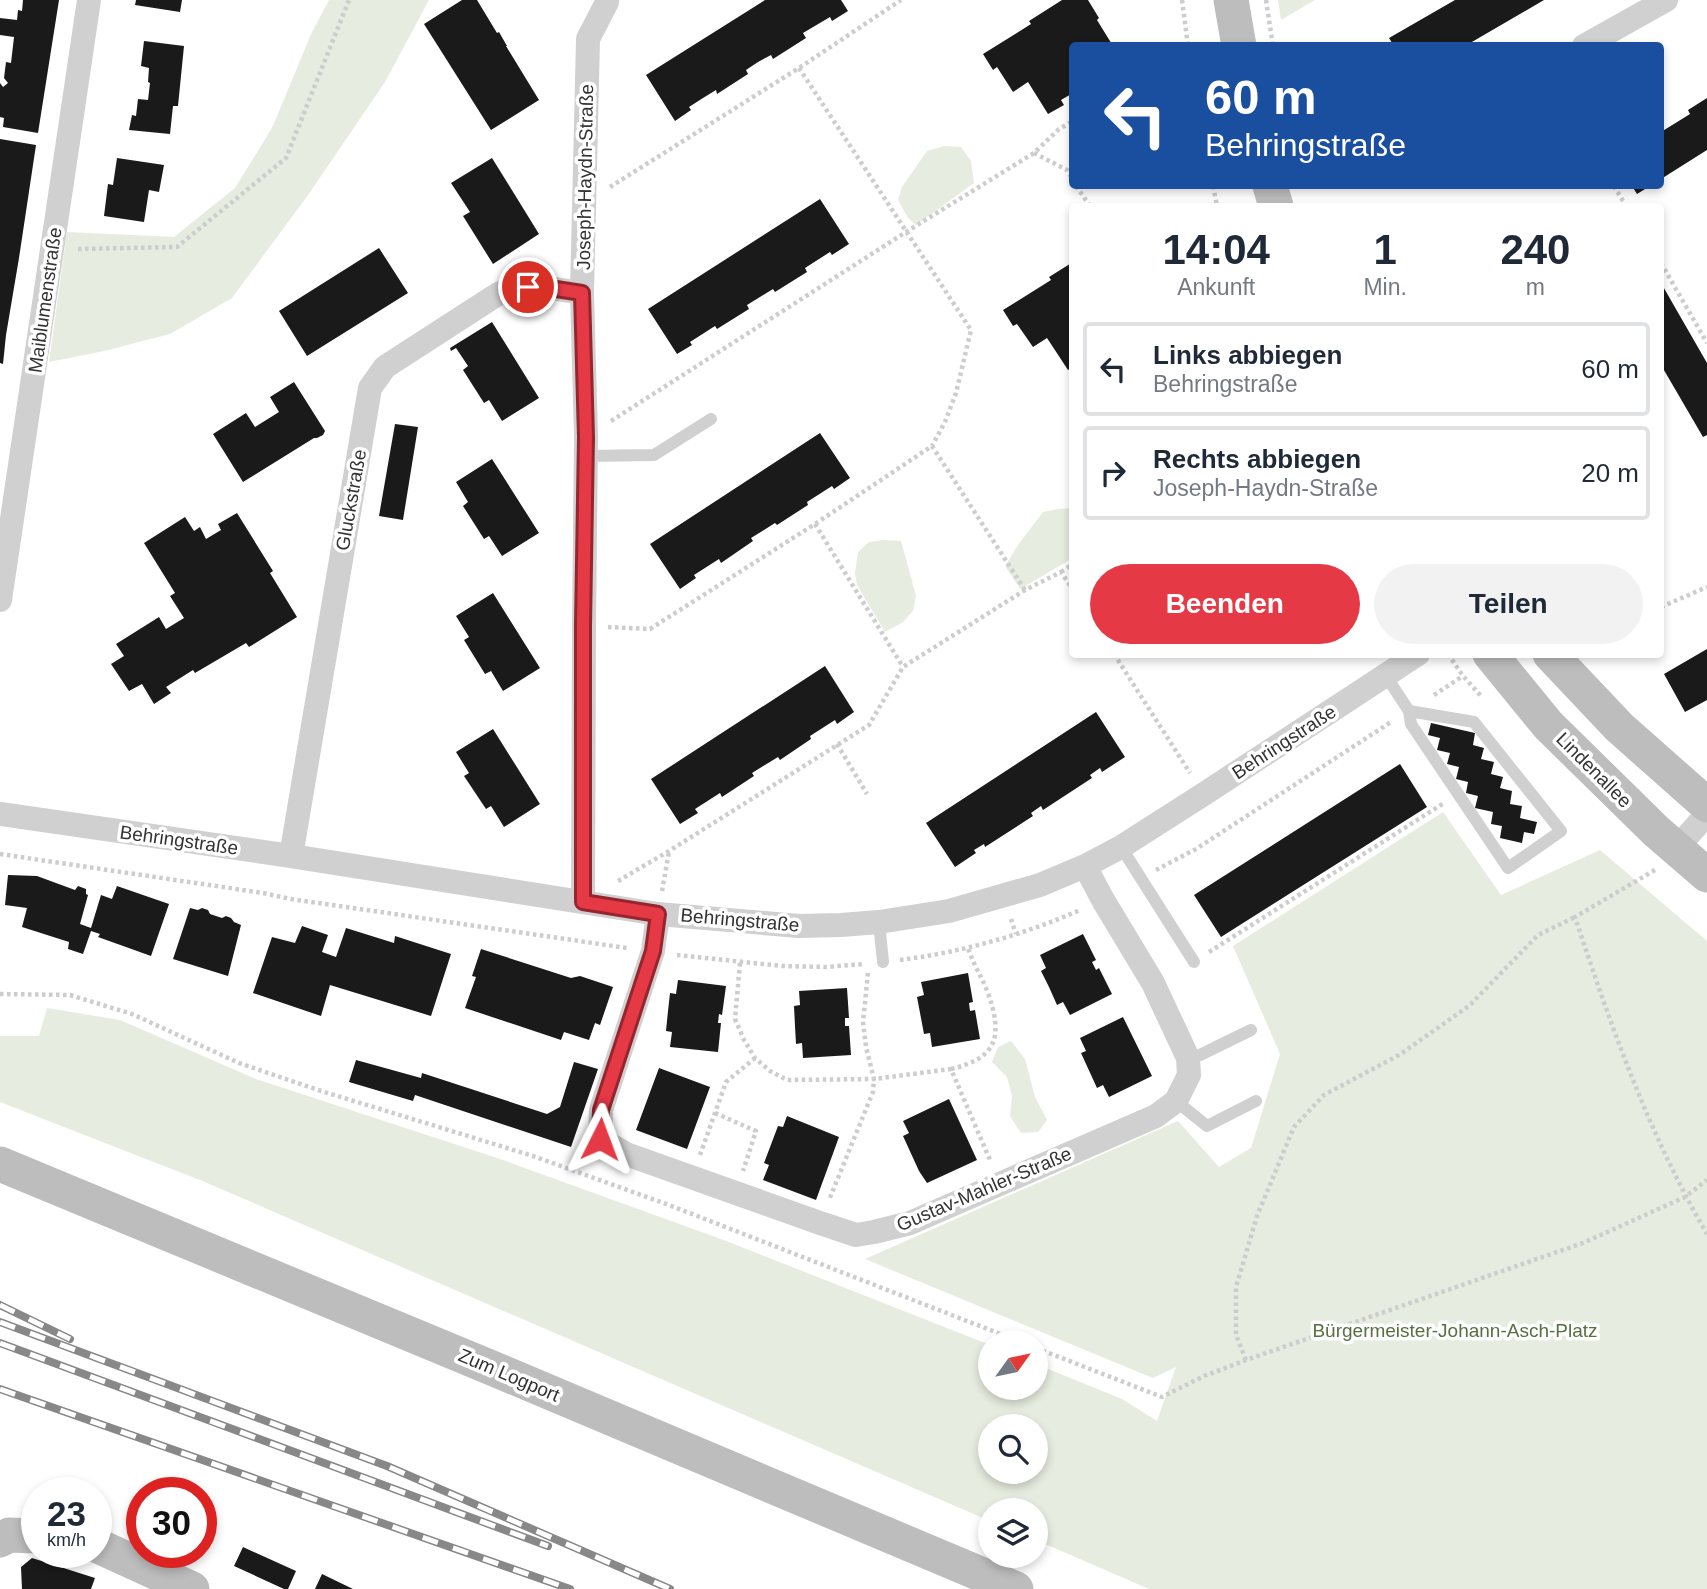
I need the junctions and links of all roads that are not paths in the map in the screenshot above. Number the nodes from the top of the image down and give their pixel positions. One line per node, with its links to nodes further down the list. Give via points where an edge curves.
1 (89, 0): 10 (street, Maiblumenstraße)
2 (1231, 0): 5 (main road)
3 (1666, 0): 6 (street)
4 (607, 2): 7 (street, Joseph-Haydn-Straße, via 588,39)
5 (1238, 42)
6 (1591, 42)
7 (582, 293): 9 (street, Joseph-Haydn-Straße); 20 (street, Gluckstraße, via 513,287 385,367 370,388)
8 (711, 419): 9 (lane, via 654,456)
9 (586, 447): 24 (street, Joseph-Haydn-Straße)
10 (0, 600)
11 (1412, 658): 14 (street, Behringstraße)
12 (1493, 658): 21 (main road, Lindenallee, via 1548,725 1656,831)
13 (1554, 658): 16 (main road, via 1619,727)
14 (1386, 676): 15 (lane); 19 (street, Behringstraße)
15 (1409, 711): 15 (lane, via 1411,724 1508,868 1561,831 1474,722)
16 (1707, 806)
17 (0, 814): 20 (street, Behringstraße)
18 (1707, 814): 21 (street)
19 (1121, 847): 22 (street, Behringstraße); 28 (lane)
20 (292, 856): 24 (street, Behringstraße)
21 (1666, 859): 23 (main road, Lindenallee)
22 (1085, 866): 26 (street, Behringstraße, via 1040,885 960,908); 30 (street, via 1153,983)
23 (1707, 875)
24 (583, 902): 25 (street, Behringstraße)
25 (658, 914): 26 (street, Behringstraße, via 799,926); 31 (street, Gustav-Mahler-Straße, via 653,951 601,1110 600,1139 626,1154 856,1235 910,1223 1156,1116)
26 (879, 922): 27 (lane)
27 (883, 962)
28 (1194, 962)
29 (1251, 1030): 30 (lane)
30 (1188, 1058): 31 (street, via 1189,1074)
31 (1176, 1101): 32 (lane, via 1207,1125)
32 (1256, 1101)
33 (0, 1164): 38 (main road, Zum Logport)
34 (21, 1535): 35 (main road)
35 (0, 1540)
36 (112, 1552): 37 (main road)
37 (192, 1589)
38 (1016, 1589)

